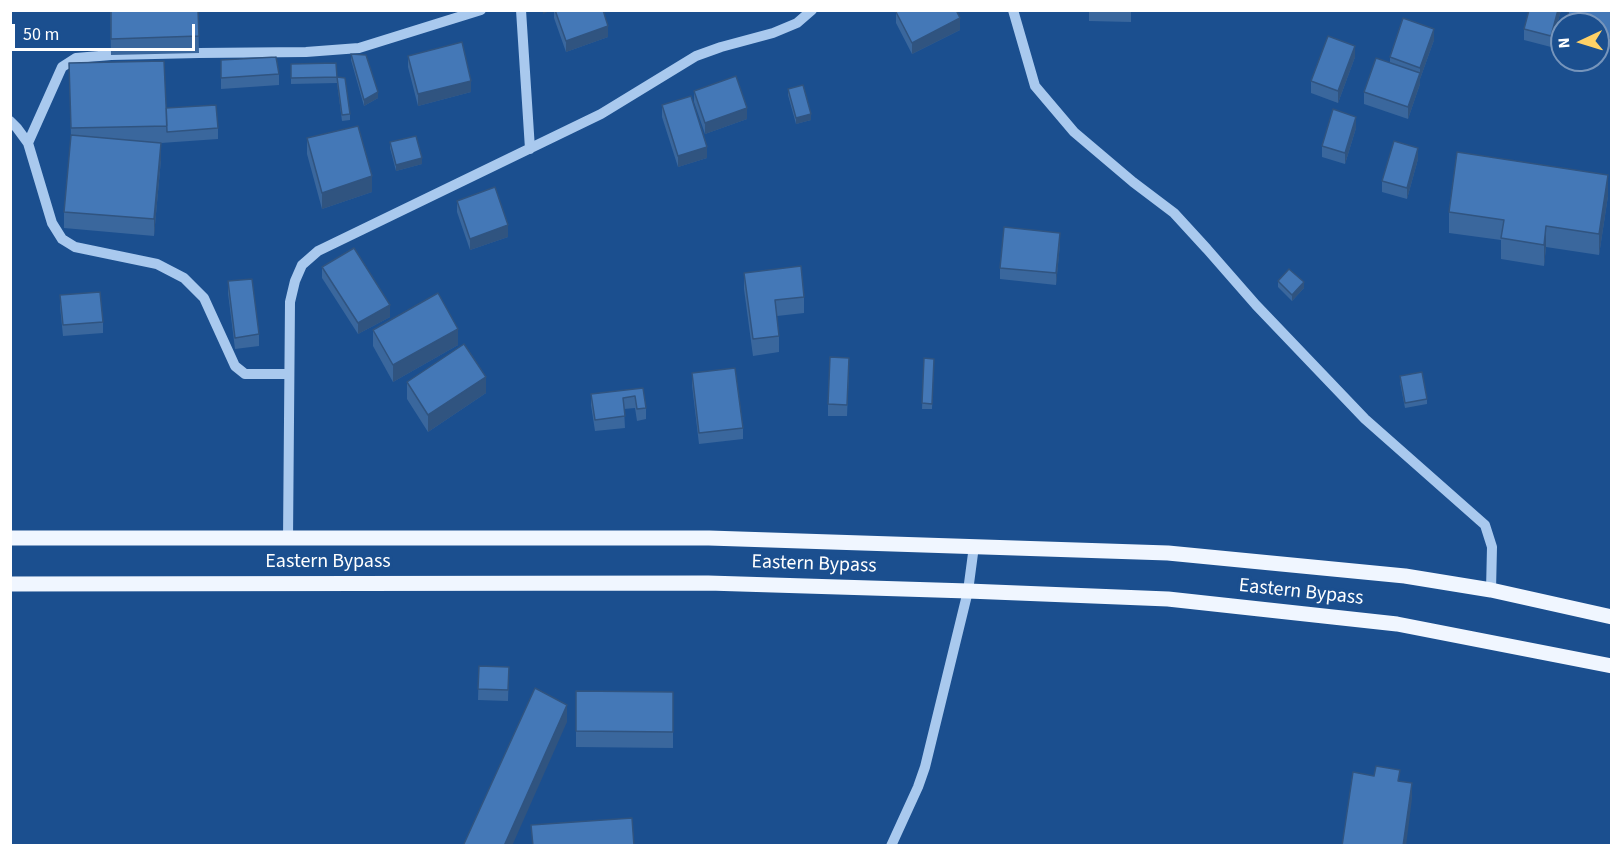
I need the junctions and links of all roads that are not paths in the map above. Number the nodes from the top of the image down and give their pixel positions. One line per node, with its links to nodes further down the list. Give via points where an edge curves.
1 (481, 10): 6 (street, via 359,48 76,58 62,67)
2 (521, 10): 7 (street)
3 (812, 10): 7 (street, via 797,23 773,33 696,56 601,114)
4 (1013, 10): 14 (street, via 1035,86 1074,132 1174,213 1365,419 1485,525 1492,547)
5 (10, 121): 6 (street)
6 (28, 143): 8 (street, via 52,223 62,239 75,247 157,264 184,278 204,298 235,366 245,374)
7 (530, 149): 8 (street, via 318,251 302,265 290,302)
8 (289, 374): 10 (street)
9 (10, 538): 10 (main road, Eastern Bypass)
10 (288, 539): 11 (main road, Eastern Bypass, via 709,538)
11 (974, 546): 13 (street); 14 (main road, Eastern Bypass, via 1168,553 1405,576)
12 (10, 584): 13 (main road, Eastern Bypass, via 708,584)
13 (968, 591): 16 (main road, Eastern Bypass, via 1168,599 1398,624); 17 (street, via 925,767)
14 (1491, 591): 15 (main road, Eastern Bypass)
15 (1611, 617)
16 (1611, 666)
17 (891, 846)

